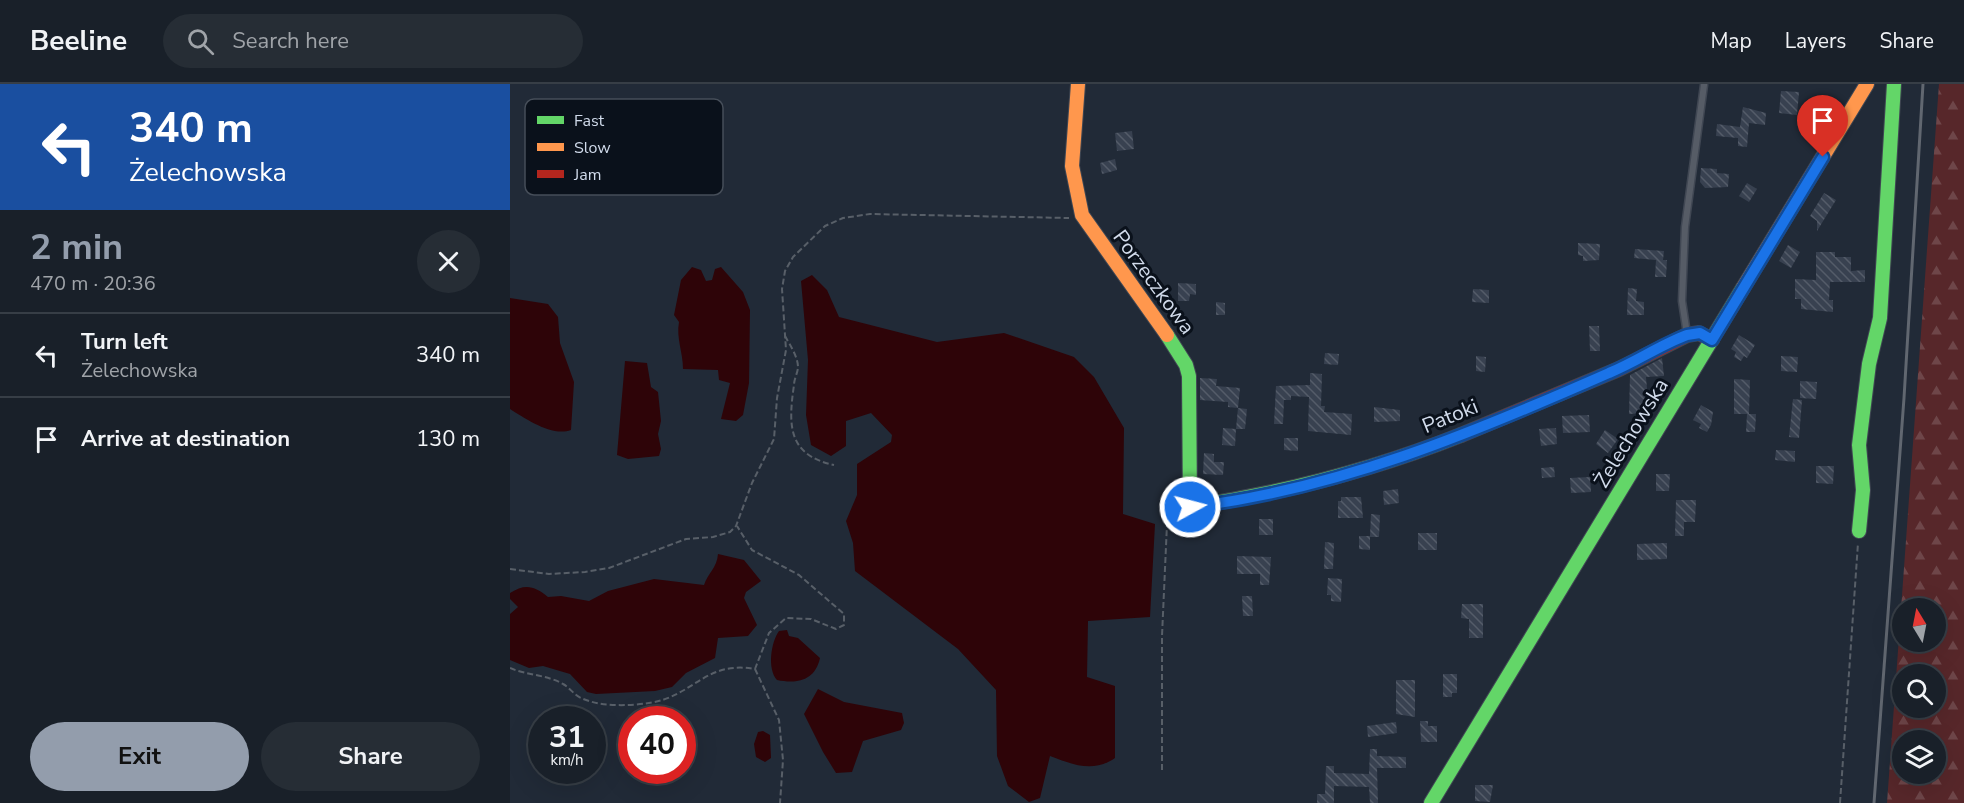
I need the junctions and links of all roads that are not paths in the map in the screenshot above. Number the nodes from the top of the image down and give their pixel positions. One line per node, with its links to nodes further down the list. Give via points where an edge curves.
1 (1078, 84): 7 (street, Porzeczkowa, via 1070,163 1075,197 1082,215 1165,332 1189,376)
2 (1867, 84): 6 (street, Żelechowska)
3 (1894, 84): 8 (street, via 1880,318 1869,364 1859,446 1863,490)
4 (1704, 85): 5 (lane, via 1685,227 1682,301)
5 (1687, 335): 6 (street, via 1700,333); 7 (street, Patoki, via 1612,372 1413,453 1306,485)
6 (1712, 340): 9 (street, Żelechowska)
7 (1190, 507)
8 (1859, 531)
9 (1431, 803)

